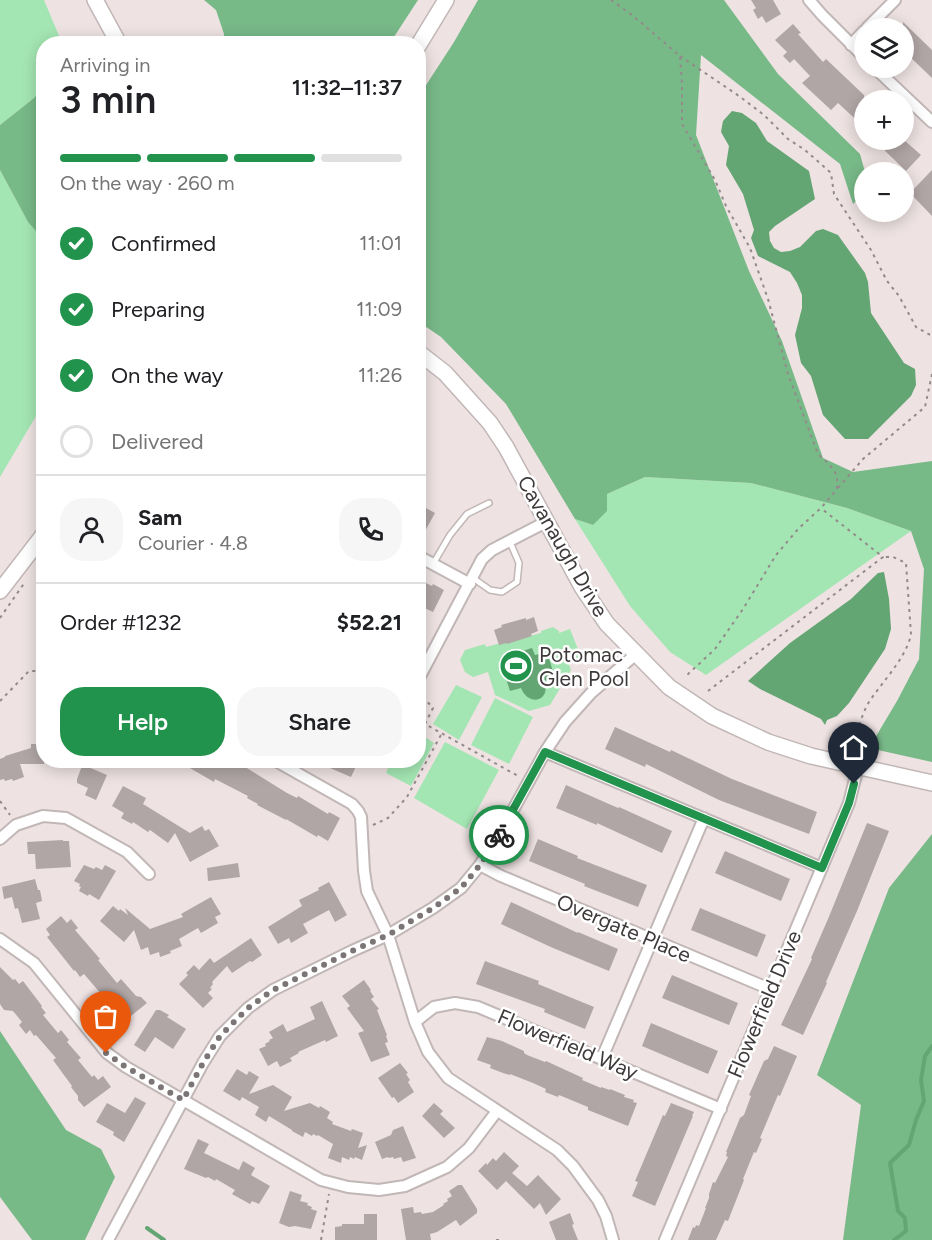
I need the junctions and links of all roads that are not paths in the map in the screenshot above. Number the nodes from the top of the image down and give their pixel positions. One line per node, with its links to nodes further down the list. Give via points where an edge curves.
1 (95, 0): 6 (street)
2 (446, 0): 7 (street)
3 (809, 0): 9 (street)
4 (895, 0): 5 (street)
5 (877, 18)
6 (115, 36)
7 (424, 36)
8 (854, 42): 9 (street)
9 (851, 45): 10 (street)
10 (854, 48)
11 (886, 78): 12 (street)
12 (932, 122)
13 (426, 358): 15 (street, Cavanaugh Drive, via 445,373 490,423)
14 (489, 503): 19 (lane, via 467,514)
15 (546, 522): 16 (street); 22 (street, Cavanaugh Drive, via 607,624)
16 (509, 541): 20 (street, via 482,559); 20 (lane, via 519,563 517,582 502,592)
17 (36, 545): 21 (street)
18 (426, 560): 19 (street)
19 (433, 564): 20 (street)
20 (471, 581): 23 (street)
21 (0, 591)
22 (636, 654): 24 (street, via 591,693); 25 (street, Cavanaugh Drive, via 669,687 712,716 768,742)
23 (426, 666)
24 (545, 752): 28 (street); 30 (street)
25 (858, 767): 27 (street, Cavanaugh Drive); 31 (street, Flowerfield Drive, via 849,803)
26 (289, 768): 33 (street, via 352,804 362,817 367,891)
27 (932, 783)
28 (704, 818): 31 (street); 35 (street)
29 (0, 839): 32 (street, via 16,825 43,816 66,818 127,852)
30 (480, 865): 33 (street, via 461,888); 35 (street, Overgate Place)
31 (822, 868): 36 (street, Flowerfield Drive)
32 (149, 874)
33 (388, 935): 37 (street); 39 (street, via 273,990 248,1008 220,1036)
34 (0, 939): 39 (street, via 34,963 106,1053)
35 (652, 939): 36 (street, Overgate Place); 38 (street)
36 (770, 989): 40 (street, Flowerfield Drive)
37 (415, 1022): 38 (street, Flowerfield Way, via 434,1007 455,1003 478,1007); 41 (street, via 428,1052 448,1078)
38 (602, 1058): 40 (street, Flowerfield Way)
39 (183, 1100): 41 (street, via 321,1179 379,1190 405,1186 447,1167 469,1148); 42 (street)
40 (721, 1109): 44 (street, Flowerfield Drive)
41 (497, 1111): 43 (street, via 557,1150 573,1166 598,1200)
42 (108, 1240)
43 (613, 1240)
44 (665, 1240)

